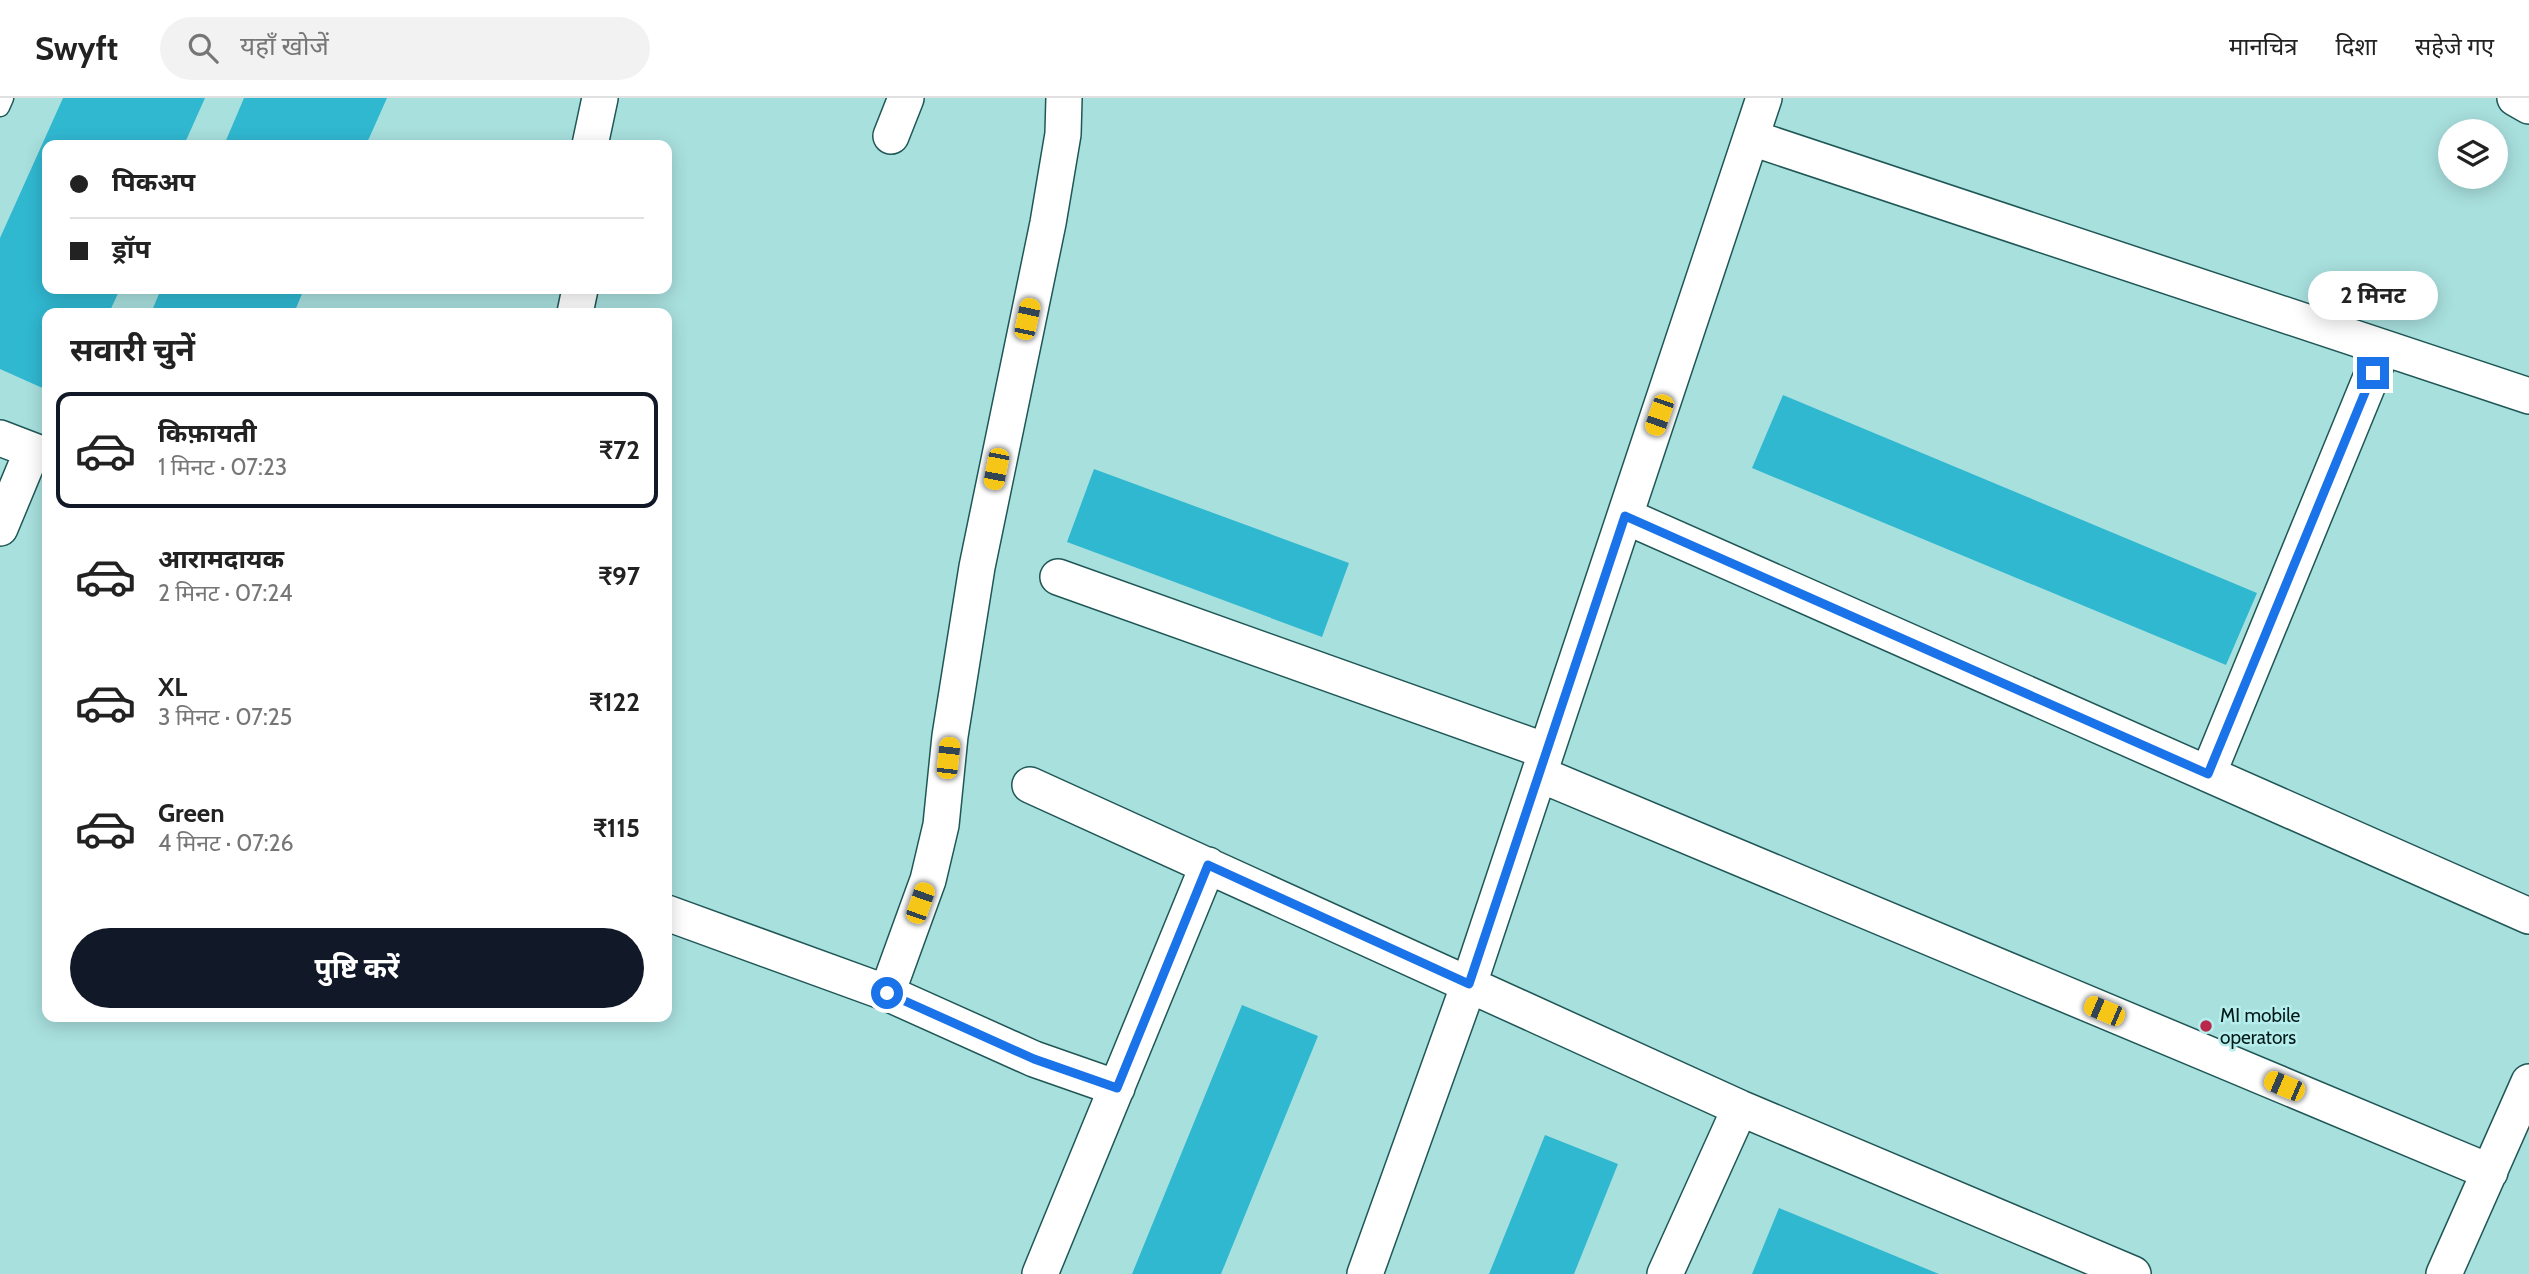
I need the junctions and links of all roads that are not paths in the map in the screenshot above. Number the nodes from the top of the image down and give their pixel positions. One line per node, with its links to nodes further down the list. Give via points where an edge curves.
1 (4, 98): 8 (lane)
2 (600, 98): 11 (street)
3 (906, 98): 9 (street)
4 (1064, 98): 26 (street, via 1063,134 1048,223 977,567 941,825 928,880)
5 (1764, 98): 10 (street)
6 (2515, 98): 7 (street)
7 (2529, 106)
8 (0, 107)
9 (891, 136)
10 (1752, 138): 12 (street); 16 (street)
11 (591, 140)
12 (2384, 348): 13 (street); 20 (street)
13 (2529, 396)
14 (0, 438): 15 (street)
15 (40, 454): 17 (street)
16 (1625, 516): 19 (street); 20 (street)
17 (0, 528)
18 (1058, 577): 19 (street)
19 (1543, 763): 25 (street); 30 (street)
20 (2208, 774): 24 (street)
21 (1030, 785): 22 (street)
22 (1208, 865): 25 (street); 28 (street)
23 (672, 916): 26 (street)
24 (2529, 916)
25 (1469, 984): 29 (street); 32 (street)
26 (887, 993): 28 (street, via 1034,1059)
27 (2529, 1082): 30 (street)
28 (1117, 1088): 31 (street)
29 (1740, 1108): 33 (street); 34 (street)
30 (2490, 1172): 35 (street)
31 (1040, 1274)
32 (1365, 1274)
33 (1665, 1274)
34 (2133, 1274)
35 (2444, 1274)

